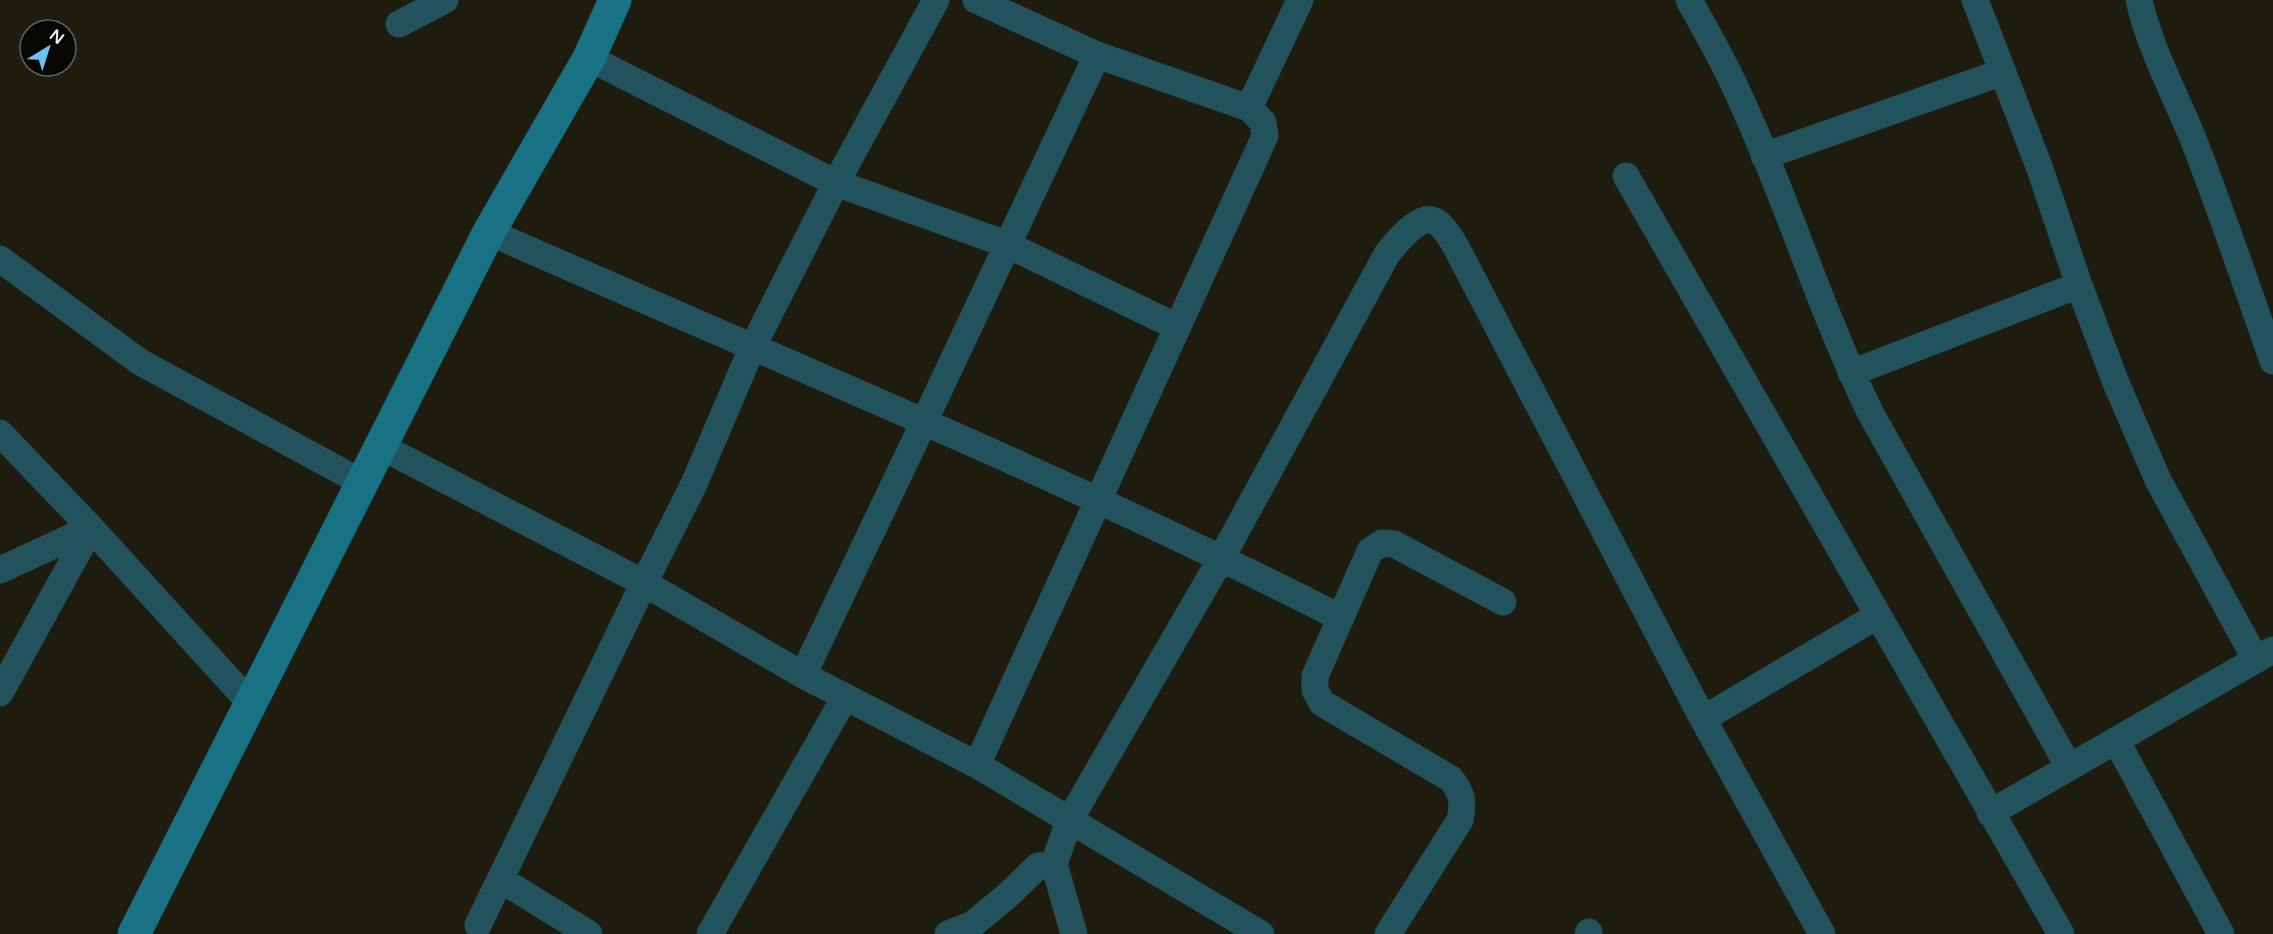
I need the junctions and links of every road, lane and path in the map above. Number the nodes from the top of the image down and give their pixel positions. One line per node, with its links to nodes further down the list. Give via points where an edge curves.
1 (445, 0): 9 (street)
2 (615, 0): 11 (main road)
3 (936, 0): 16 (street)
4 (976, 0): 10 (street)
5 (1299, 0): 13 (street)
6 (1689, 0): 14 (street, via 1736,88)
7 (1976, 0): 12 (street)
8 (2139, 0): 23 (street, via 2144,23 2209,181)
9 (399, 24)
10 (1096, 55): 13 (street); 18 (street)
11 (589, 58): 16 (street); 17 (main road)
12 (2003, 72): 14 (street); 20 (street)
13 (1249, 108): 21 (street, via 1263,122 1265,136)
14 (1764, 156): 24 (street)
15 (1626, 176): 35 (street)
16 (836, 183): 18 (street); 22 (street)
17 (489, 232): 22 (street); 27 (main road)
18 (1006, 244): 21 (street); 25 (street)
19 (0, 259): 28 (street, via 140,362)
20 (2079, 285): 24 (street); 37 (street, via 2158,480)
21 (1177, 327): 29 (street)
22 (752, 348): 25 (street); 33 (street, via 694,484)
23 (2273, 361)
24 (1851, 373): 45 (street)
25 (924, 422): 29 (street); 38 (street)
26 (0, 433): 30 (street)
27 (380, 446): 28 (main road); 33 (street)
28 (361, 482): 41 (main road)
29 (1097, 501): 31 (street); 44 (street)
30 (91, 528): 32 (street); 39 (street); 41 (street)
31 (1221, 557): 36 (street); 42 (street, via 1387,254 1408,230 1425,220 1434,220 1456,247); 47 (street)
32 (0, 570)
33 (644, 583): 38 (street); 49 (street)
34 (1503, 602): 36 (street, via 1394,544 1382,543 1370,550)
35 (1877, 616): 42 (street); 46 (street)
36 (1341, 618): 57 (street, via 1315,676 1315,690 1322,703 1451,779 1461,791 1464,805 1461,820)
37 (2265, 655): 43 (street)
38 (803, 675): 40 (street)
39 (0, 693)
40 (845, 697): 44 (street); 53 (street)
41 (252, 705): 51 (main road)
42 (1703, 719): 58 (street)
43 (2116, 741): 45 (street); 60 (street)
44 (977, 765): 47 (street)
45 (2069, 767): 46 (street)
46 (1990, 813): 59 (street)
47 (1069, 821): 48 (street); 56 (street)
48 (1054, 864): 54 (street, via 1038,867 973,924); 55 (street)
49 (500, 879): 50 (street); 52 (street)
50 (478, 924)
51 (134, 934)
52 (589, 934)
53 (710, 934)
54 (948, 934)
55 (1074, 934)
56 (1261, 934)
57 (1388, 934)
58 (1822, 934)
59 (2061, 934)
60 (2221, 934)

